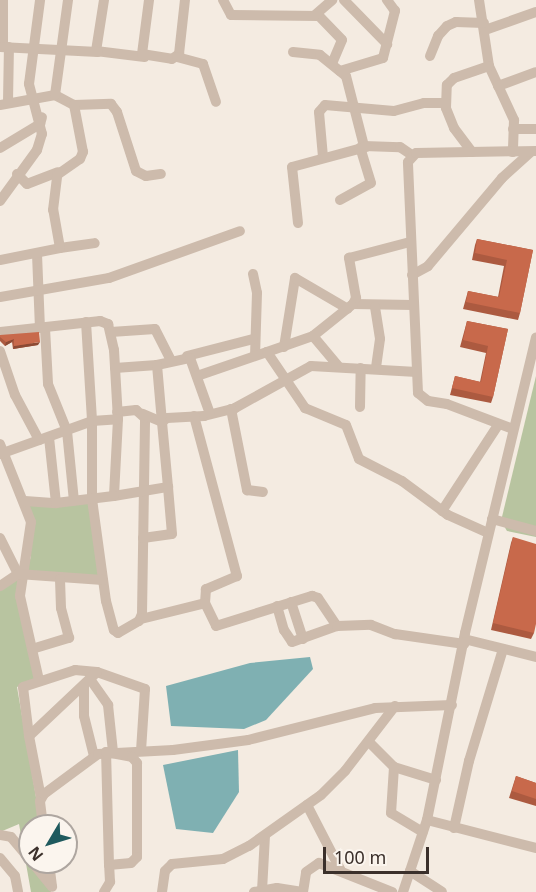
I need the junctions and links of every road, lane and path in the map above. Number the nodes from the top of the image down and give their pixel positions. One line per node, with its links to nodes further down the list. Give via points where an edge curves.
1 (3, 0): 16 (street)
2 (40, 0): 17 (street)
3 (68, 0): 18 (street)
4 (104, 0): 19 (street)
5 (149, 0): 22 (street, via 142,51)
6 (184, 0): 23 (street)
7 (223, 0): 13 (street, via 231,15)
8 (332, 0): 13 (street)
9 (344, 0): 15 (street)
10 (387, 0): 15 (street, via 395,7)
11 (478, 0): 14 (street)
12 (536, 12): 14 (street)
13 (315, 15): 25 (street, via 342,40)
14 (485, 26): 21 (street, via 456,22 447,26); 24 (street)
15 (387, 44): 25 (street, via 383,58 376,63)
16 (4, 47): 17 (street); 31 (street)
17 (35, 48): 18 (street); 29 (street)
18 (61, 49): 19 (street); 28 (street)
19 (98, 52): 22 (street)
20 (293, 52): 25 (street, via 312,52)
21 (430, 56)
22 (145, 57): 23 (street)
23 (177, 57): 30 (street, via 202,64)
24 (489, 66): 27 (street); 32 (street, via 451,80)
25 (336, 67): 34 (street, via 348,80)
26 (536, 72): 27 (street)
27 (498, 86): 36 (street, via 513,115)
28 (55, 94): 29 (street); 33 (street)
29 (30, 98): 31 (street); 35 (street)
30 (216, 102)
31 (4, 103)
32 (445, 103): 34 (street, via 424,103 404,111); 40 (street, via 454,128)
33 (74, 105): 45 (street, via 84,154); 47 (street, via 111,104 136,171 146,176)
34 (355, 107): 39 (street); 44 (street, via 328,105 320,109)
35 (41, 120): 38 (street); 46 (street, via 41,141)
36 (513, 129): 37 (street); 41 (street)
37 (536, 129)
38 (0, 148)
39 (363, 148): 43 (street, via 400,147); 44 (street); 48 (street, via 370,183)
40 (472, 152): 41 (street); 43 (street)
41 (513, 152): 42 (street)
42 (534, 152): 58 (street, via 502,178 428,266)
43 (412, 155): 52 (street, via 408,162)
44 (322, 157): 50 (street, via 292,167)
45 (58, 172): 46 (street, via 27,184); 54 (street, via 53,210)
46 (17, 174): 49 (street)
47 (161, 174)
48 (340, 200)
49 (0, 201)
50 (298, 223)
51 (240, 231): 59 (street, via 109,278)
52 (410, 242): 58 (street); 62 (street, via 349,258 356,298)
53 (95, 243): 54 (street)
54 (60, 248): 55 (street)
55 (37, 254): 56 (street); 59 (street)
56 (0, 260)
57 (253, 273): 70 (street, via 257,293)
58 (412, 275): 61 (street)
59 (40, 290): 60 (street); 65 (street)
60 (0, 297)
61 (413, 304): 63 (street); 84 (street)
62 (350, 306): 63 (street); 68 (street); 71 (street, via 295,278)
63 (375, 307): 83 (street, via 380,339)
64 (86, 322): 65 (street); 67 (street, via 104,321); 93 (street)
65 (43, 328): 66 (street); 97 (street, via 48,384)
66 (0, 332)
67 (111, 332): 77 (street, via 155,330); 80 (street)
68 (313, 336): 71 (street); 79 (street)
69 (536, 337): 96 (street)
70 (253, 339): 74 (street); 75 (street)
71 (284, 347): 73 (street)
72 (0, 351): 98 (street, via 12,390)
73 (267, 352): 74 (street); 86 (street)
74 (255, 355): 85 (street)
75 (187, 357): 77 (street); 85 (street)
76 (313, 357): 81 (street)
77 (171, 360): 78 (street)
78 (157, 365): 80 (street); 94 (street)
79 (339, 367): 81 (street); 82 (street)
80 (115, 368): 91 (street)
81 (304, 368): 86 (street)
82 (360, 368): 83 (street); 87 (street)
83 (376, 369): 84 (street)
84 (417, 372): 95 (street, via 418,393 424,399)
85 (197, 376): 90 (street)
86 (286, 382): 88 (street); 108 (street, via 308,410 346,425 360,459 402,481)
87 (360, 407)
88 (231, 409): 90 (street); 102 (street, via 247,490)
89 (143, 414): 91 (street); 94 (street); 101 (street)
90 (210, 414): 92 (street)
91 (118, 415): 93 (street); 103 (street)
92 (194, 416): 94 (street, via 170,417); 119 (street, via 237,576 206,589)
93 (92, 421): 97 (street); 104 (street)
94 (162, 422): 100 (street)
95 (498, 425): 96 (street); 108 (street)
96 (513, 429): 109 (street)
97 (67, 431): 98 (street); 106 (street)
98 (44, 439): 99 (street); 107 (street)
99 (2, 450): 105 (street)
100 (168, 487): 101 (street); 113 (street, via 172,534)
101 (144, 492): 103 (street); 113 (street)
102 (263, 492)
103 (114, 496): 104 (street)
104 (92, 499): 106 (street); 116 (street)
105 (25, 501): 107 (street); 114 (street, via 32,525)
106 (74, 501): 107 (street)
107 (56, 503)
108 (442, 511): 111 (street)
109 (492, 519): 110 (street); 111 (street)
110 (536, 531)
111 (488, 533): 124 (street)
112 (0, 538): 114 (street)
113 (143, 538): 121 (street)
114 (20, 576): 115 (street); 117 (street); 125 (street, via 21,601)
115 (60, 579): 116 (street); 125 (street, via 60,605 69,638)
116 (103, 580): 121 (street, via 115,632)
117 (0, 586)
118 (291, 602): 120 (street); 122 (street, via 318,598); 123 (street)
119 (205, 603): 120 (street, via 216,626); 121 (street)
120 (277, 606): 123 (street, via 288,640)
121 (141, 619)
122 (337, 626): 123 (street); 124 (street, via 371,625 396,634)
123 (303, 639)
124 (464, 642): 126 (street); 130 (street)
125 (32, 649): 129 (street)
126 (503, 649): 127 (street); 143 (street, via 467,767)
127 (536, 657)
128 (90, 679): 129 (street, via 75,670); 132 (street); 134 (street, via 145,689); 135 (street, via 108,705); 136 (street, via 84,716)
129 (39, 680): 132 (street, via 21,692)
130 (452, 705): 131 (street); 138 (street)
131 (395, 706): 133 (street); 134 (street, via 346,714 248,740)
132 (29, 736): 139 (street)
133 (369, 742): 137 (street); 140 (street, via 335,782)
134 (141, 751): 135 (street)
135 (109, 752): 136 (street); 150 (street); 150 (street, via 132,757 137,763 137,857 131,863)
136 (94, 756): 139 (street)
137 (394, 766): 138 (street); 144 (street, via 391,813)
138 (436, 780): 142 (street)
139 (41, 798): 141 (street)
140 (308, 805): 146 (street); 151 (street)
141 (42, 814)
142 (427, 820): 143 (street); 144 (street)
143 (454, 828): 148 (street)
144 (423, 832): 152 (street)
145 (0, 835): 147 (street, via 11,837)
146 (265, 836): 156 (street); 159 (street, via 223,859 172,864 165,871)
147 (18, 845)
148 (536, 848)
149 (0, 858): 157 (street, via 15,876)
150 (109, 865): 158 (street, via 109,888)
151 (341, 871): 160 (street, via 314,863 306,872); 161 (street)
152 (410, 871): 162 (street); 163 (street)
153 (41, 874): 155 (street)
154 (51, 874): 155 (street)
155 (53, 890)
156 (258, 891): 160 (street)
157 (18, 892)
158 (104, 892)
159 (162, 892)
160 (302, 892)
161 (392, 892)
162 (403, 892)
163 (442, 892)

